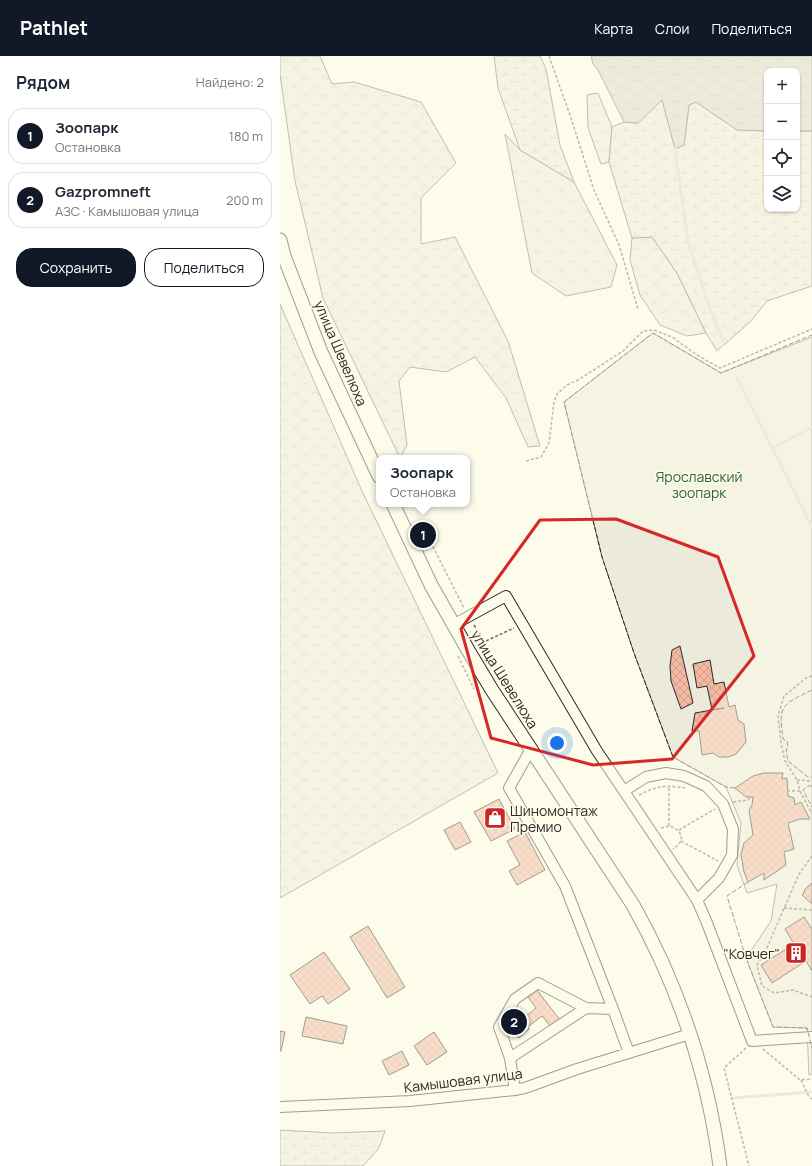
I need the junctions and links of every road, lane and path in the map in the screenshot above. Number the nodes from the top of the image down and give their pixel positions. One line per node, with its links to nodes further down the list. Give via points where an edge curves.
1 (549, 56): 3 (path, via 594,190 619,245)
2 (280, 240): 6 (main road, улица Шевелюха, via 321,352)
3 (638, 309)
4 (812, 329): 5 (path, via 720,368 672,337 654,330 644,332 623,351 567,385 557,394 549,443 542,457)
5 (526, 461)
6 (376, 470)
7 (394, 507): 10 (main road, улица Шевелюха)
8 (426, 533): 9 (path)
9 (468, 617): 10 (street); 11 (path); 18 (street, via 506,596 597,751)
10 (453, 625): 13 (main road, улица Шевелюха)
11 (485, 642)
12 (812, 676): 14 (path, via 784,696 778,716 785,761)
13 (531, 749): 39 (street, via 509,788 565,886); 40 (main road, улица Шевелюха, via 633,905 663,962)
14 (797, 780): 15 (path); 20 (path)
15 (812, 781)
16 (669, 786): 17 (path); 21 (path, via 653,788); 26 (path)
17 (686, 788)
18 (624, 791): 24 (street, via 646,776 666,773 684,776 706,786); 34 (street)
19 (787, 791): 20 (path)
20 (800, 791): 25 (path)
21 (638, 796)
22 (750, 797): 24 (path, via 748,800)
23 (711, 805): 24 (path)
24 (719, 806): 28 (path); 32 (street, via 733,829 732,855)
25 (812, 814)
26 (669, 826): 27 (path); 28 (path)
27 (659, 829)
28 (679, 830): 29 (path)
29 (681, 841): 30 (path); 32 (path)
30 (673, 850)
31 (812, 856): 35 (path, via 799,874)
32 (722, 863): 33 (path); 34 (street, via 719,878)
33 (715, 866)
34 (696, 900): 42 (street)
35 (784, 908): 36 (path); 37 (path, via 757,965 762,986 774,993 793,990)
36 (812, 910)
37 (812, 997)
38 (586, 1008): 39 (street); 44 (street); 44 (street, via 538,982 515,999 499,1027)
39 (613, 1009): 43 (street)
40 (690, 1034): 43 (street, Камышовая улица); 50 (main road, улица Шевелюха, via 709,1102)
41 (812, 1036): 42 (street)
42 (752, 1041): 46 (path); 51 (path, via 724,1068)
43 (629, 1053): 47 (street, Камышовая улица)
44 (510, 1058): 47 (street)
45 (812, 1079): 46 (path)
46 (800, 1080): 48 (path)
47 (515, 1090): 49 (street, Камышовая улица, via 410,1101)
48 (812, 1099)
49 (280, 1107)
50 (720, 1166)
51 (749, 1166)

